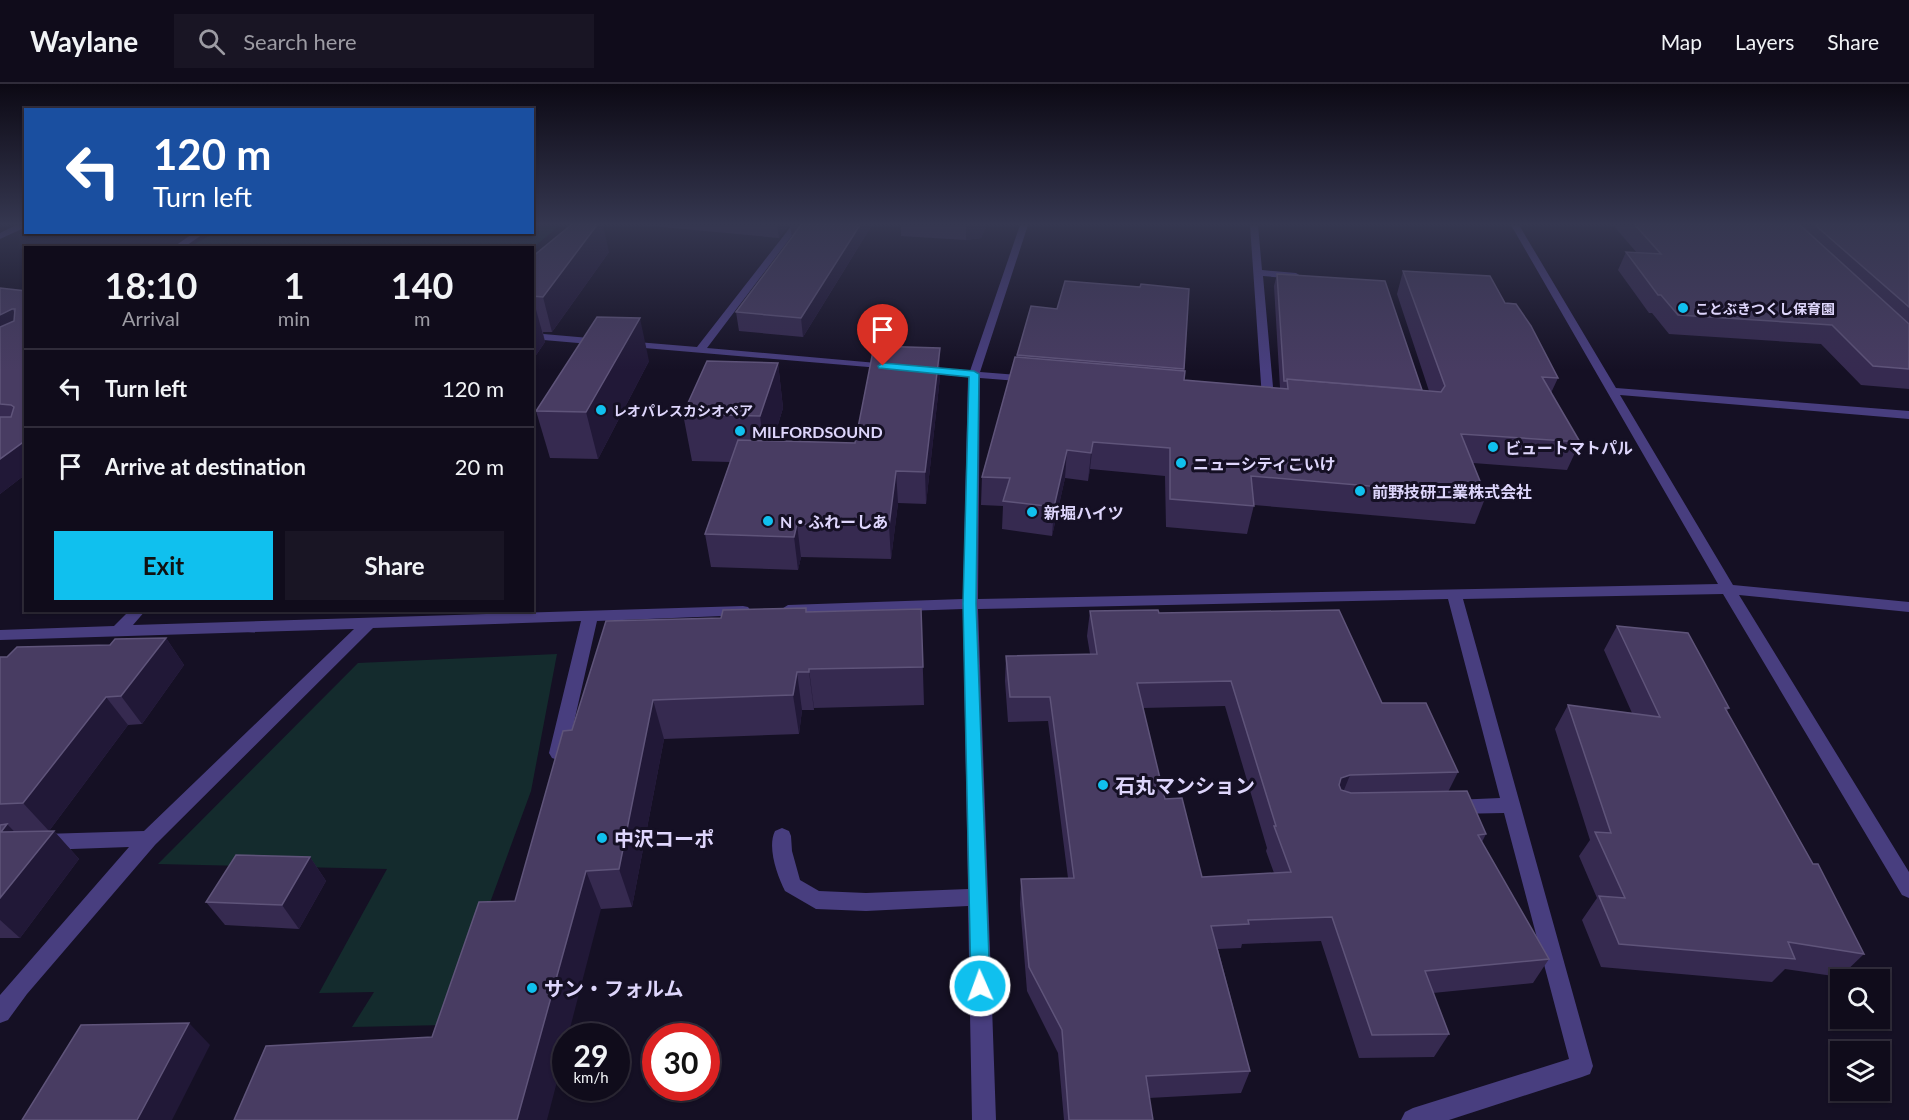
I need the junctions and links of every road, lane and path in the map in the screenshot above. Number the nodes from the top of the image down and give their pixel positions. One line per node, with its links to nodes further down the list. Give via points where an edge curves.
1 (759, 273): 8 (street)
2 (1008, 273): 9 (street)
3 (1258, 273): 12 (street)
4 (1263, 273): 6 (street)
5 (1543, 273): 11 (street)
6 (1304, 276)
7 (534, 336): 8 (street)
8 (700, 350): 9 (street)
9 (974, 374): 10 (street); 16 (street)
10 (1045, 380)
11 (1612, 391): 13 (street); 14 (street)
12 (1268, 398)
13 (1909, 415)
14 (1728, 589): 15 (street); 17 (street); 29 (street)
15 (1454, 595): 16 (street); 24 (street)
16 (970, 604): 19 (street); 30 (street)
17 (1909, 607)
18 (137, 612): 21 (street)
19 (590, 616): 20 (street); 23 (street)
20 (368, 624): 21 (street); 27 (street)
21 (117, 632): 22 (street)
22 (0, 635)
23 (557, 758)
24 (1511, 805): 25 (street); 33 (street, via 1582,1066)
25 (1432, 807)
26 (782, 836): 30 (street, via 792,885 816,900)
27 (148, 839): 28 (street); 31 (street)
28 (23, 843)
29 (1909, 889)
30 (978, 897): 32 (street)
31 (0, 1014)
32 (984, 1120)
33 (1413, 1120)

